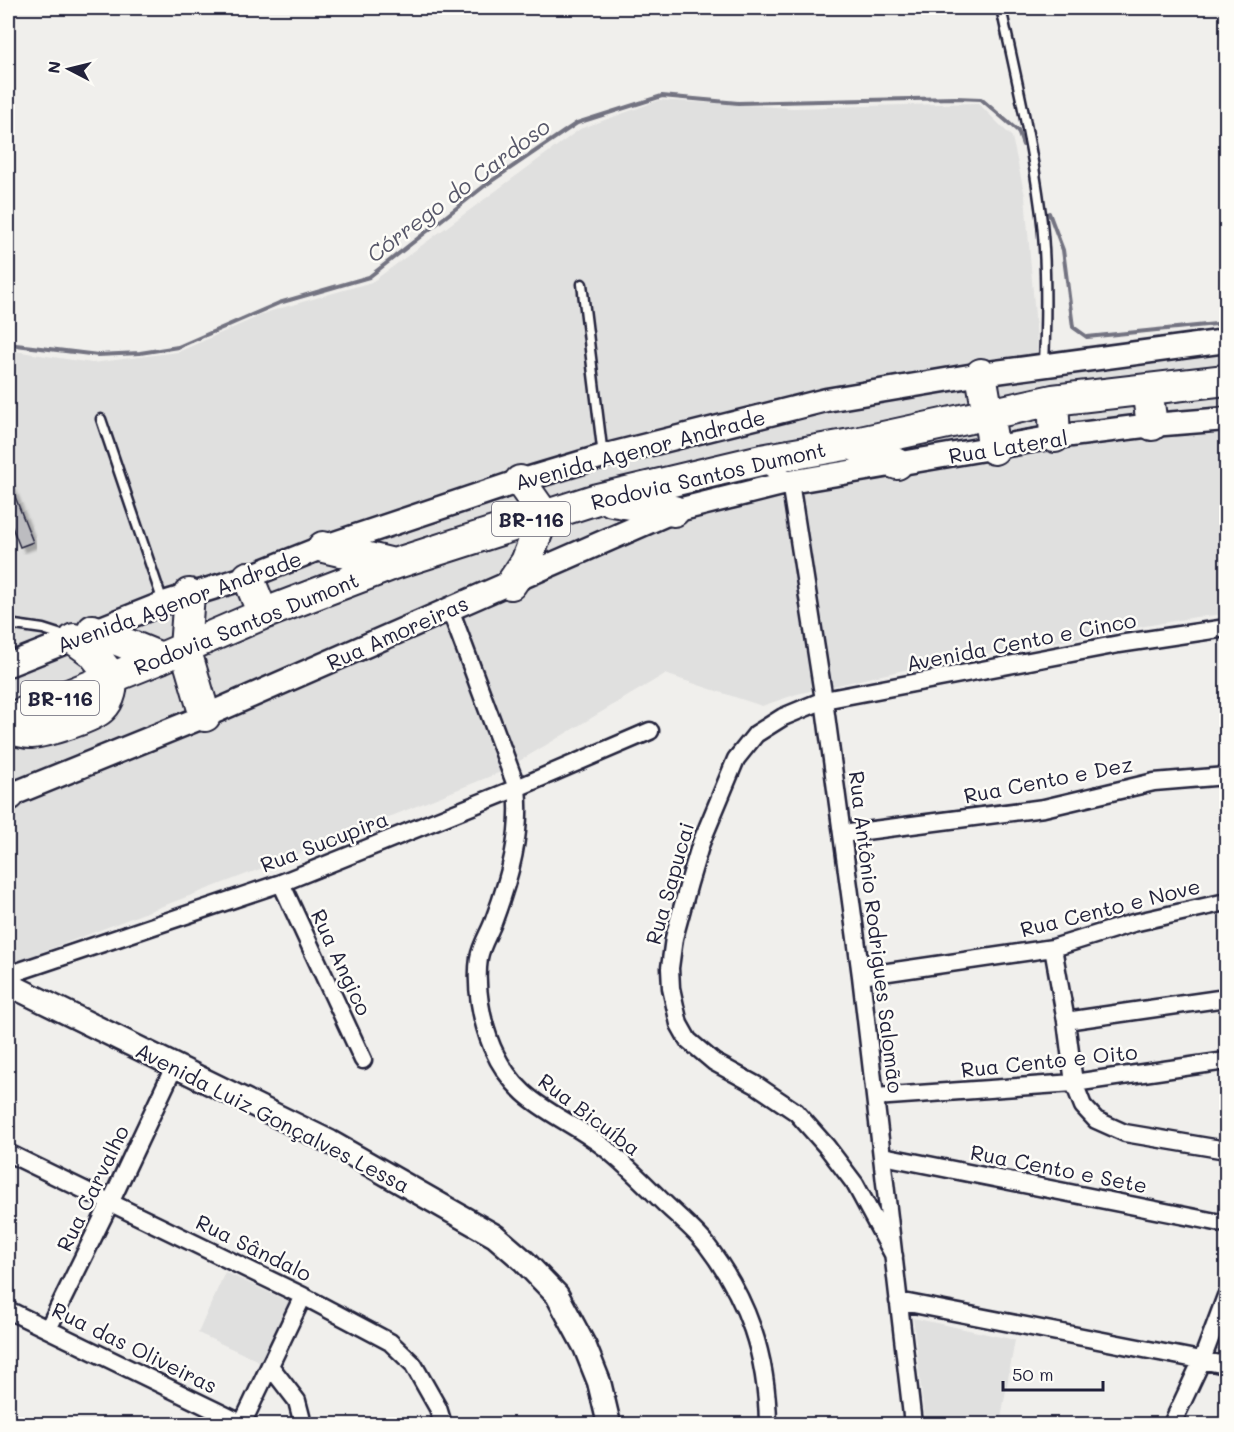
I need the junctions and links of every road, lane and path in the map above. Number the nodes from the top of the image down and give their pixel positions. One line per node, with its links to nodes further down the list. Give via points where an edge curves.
1 (1001, 8): 4 (lane, via 1027,123 1041,217)
2 (582, 284): 16 (lane)
3 (1227, 341): 4 (street, Avenida Agenor Andrade)
4 (1044, 366): 5 (street, Avenida Agenor Andrade)
5 (981, 374): 9 (highway); 16 (street, Avenida Agenor Andrade, via 826,400)
6 (1227, 380): 7 (highway, Rodovia Santos Dumont / BR-116)
7 (1147, 389): 8 (highway, Rodovia Santos Dumont / BR-116); 12 (highway)
8 (1053, 400): 9 (highway, Rodovia Santos Dumont / BR-116); 13 (highway)
9 (987, 415): 14 (highway, Rodovia Santos Dumont / BR-116); 15 (highway)
10 (1227, 418): 12 (street, Rua Lateral)
11 (101, 419): 28 (lane)
12 (1152, 425): 13 (street, Rua Lateral)
13 (1055, 437): 15 (street, Rua Lateral)
14 (851, 444): 17 (highway, Rodovia Santos Dumont / BR-116); 18 (highway)
15 (994, 449): 18 (street, Rua Lateral)
16 (603, 456): 19 (street, Avenida Agenor Andrade)
17 (760, 460): 20 (street); 21 (highway, Rodovia Santos Dumont / BR-116)
18 (897, 464): 20 (street, Rua Lateral)
19 (520, 481): 23 (highway); 24 (street, Avenida Agenor Andrade)
20 (790, 482): 22 (street, Rua Amoreiras); 37 (street, Rua Antônio Rodrigues Salomão)
21 (597, 499): 22 (highway); 23 (highway, Rodovia Santos Dumont / BR-116)
22 (674, 511): 27 (street, Rua Amoreiras)
23 (544, 515): 25 (highway, Rodovia Santos Dumont / BR-116); 27 (highway, via 526,562)
24 (323, 547): 25 (highway); 26 (street, Avenida Agenor Andrade)
25 (394, 564): 30 (highway, Rodovia Santos Dumont / BR-116)
26 (248, 577): 28 (street, Avenida Agenor Andrade); 30 (highway)
27 (512, 584): 29 (street, Rua Amoreiras)
28 (176, 598): 33 (street, Avenida Agenor Andrade); 34 (highway)
29 (450, 609): 38 (street, Rua Amoreiras); 43 (street, Rua Bicuíba)
30 (263, 614): 34 (highway, Rodovia Santos Dumont / BR-116)
31 (8, 624): 33 (lane)
32 (1227, 628): 37 (street, Avenida Cento e Cinco, via 1119,644)
33 (83, 634): 34 (highway); 35 (street, Avenida Agenor Andrade); 36 (highway)
34 (173, 653): 36 (highway, Rodovia Santos Dumont / BR-116); 38 (highway)
35 (8, 665)
36 (112, 677): 39 (highway, Rodovia Santos Dumont / BR-116); 40 (highway, via 109,698 96,713 37,732)
37 (824, 700): 45 (street, Rua Antônio Rodrigues Salomão); 64 (street, Rua Sapucai, via 783,717 756,734 736,759 689,883 674,938 671,988 679,1024 688,1040 714,1062 796,1112 855,1184)
38 (205, 716): 44 (street, Rua Amoreiras)
39 (8, 719)
40 (8, 727)
41 (650, 730): 43 (street, Rua Sucupira)
42 (1227, 776): 45 (street, Rua Cento e Dez, via 1154,782 1044,808)
43 (517, 788): 46 (street, Rua Sucupira); 77 (street, Rua Bicuíba, via 519,819 513,863 479,955 481,1008 492,1046 502,1067 527,1098 604,1147 705,1243 749,1317 763,1361)
44 (8, 794)
45 (842, 834): 50 (street, Rua Antônio Rodrigues Salomão)
46 (281, 883): 49 (street, Rua Sucupira); 54 (street, Rua Angico)
47 (1227, 902): 48 (street, Rua Cento e Nove, via 1133,923)
48 (1053, 948): 50 (street, Rua Cento e Nove); 53 (street)
49 (8, 975)
50 (861, 976): 58 (street, Rua Antônio Rodrigues Salomão)
51 (8, 984): 56 (street, Avenida Luiz Gonçalves Lessa)
52 (1227, 998): 53 (street)
53 (1066, 1021): 57 (street)
54 (363, 1060)
55 (1227, 1061): 57 (street, Rua Cento e Oito)
56 (175, 1065): 62 (street, Rua Carvalho); 76 (street, Avenida Luiz Gonçalves Lessa, via 330,1142 495,1236 557,1295 599,1382)
57 (1074, 1083): 58 (street, Rua Cento e Oito); 59 (street, via 1083,1106 1096,1120 1112,1128)
58 (875, 1097): 61 (street, Rua Antônio Rodrigues Salomão)
59 (1227, 1150)
60 (8, 1153): 62 (street, Rua Sândalo)
61 (883, 1156): 63 (street, Rua Cento e Sete); 64 (street, Rua Antônio Rodrigues Salomão)
62 (111, 1202): 65 (street, Rua Sândalo); 69 (street, Rua Carvalho)
63 (1227, 1224)
64 (894, 1256): 67 (street, Rua Antônio Rodrigues Salomão)
65 (303, 1296): 72 (street); 75 (street, Rua Sândalo, via 390,1342 413,1364 438,1408)
66 (1227, 1296): 70 (street)
67 (898, 1301): 70 (street); 78 (street, Rua Antônio Rodrigues Salomão)
68 (8, 1310): 69 (street, Rua das Oliveiras)
69 (48, 1329): 73 (street, Rua das Oliveiras)
70 (1202, 1360): 71 (street); 79 (street)
71 (1227, 1365)
72 (270, 1366): 73 (street); 74 (street, via 297,1401)
73 (242, 1424)
74 (303, 1425)
75 (442, 1425)
76 (609, 1425)
77 (768, 1425)
78 (913, 1425)
79 (1172, 1425)

